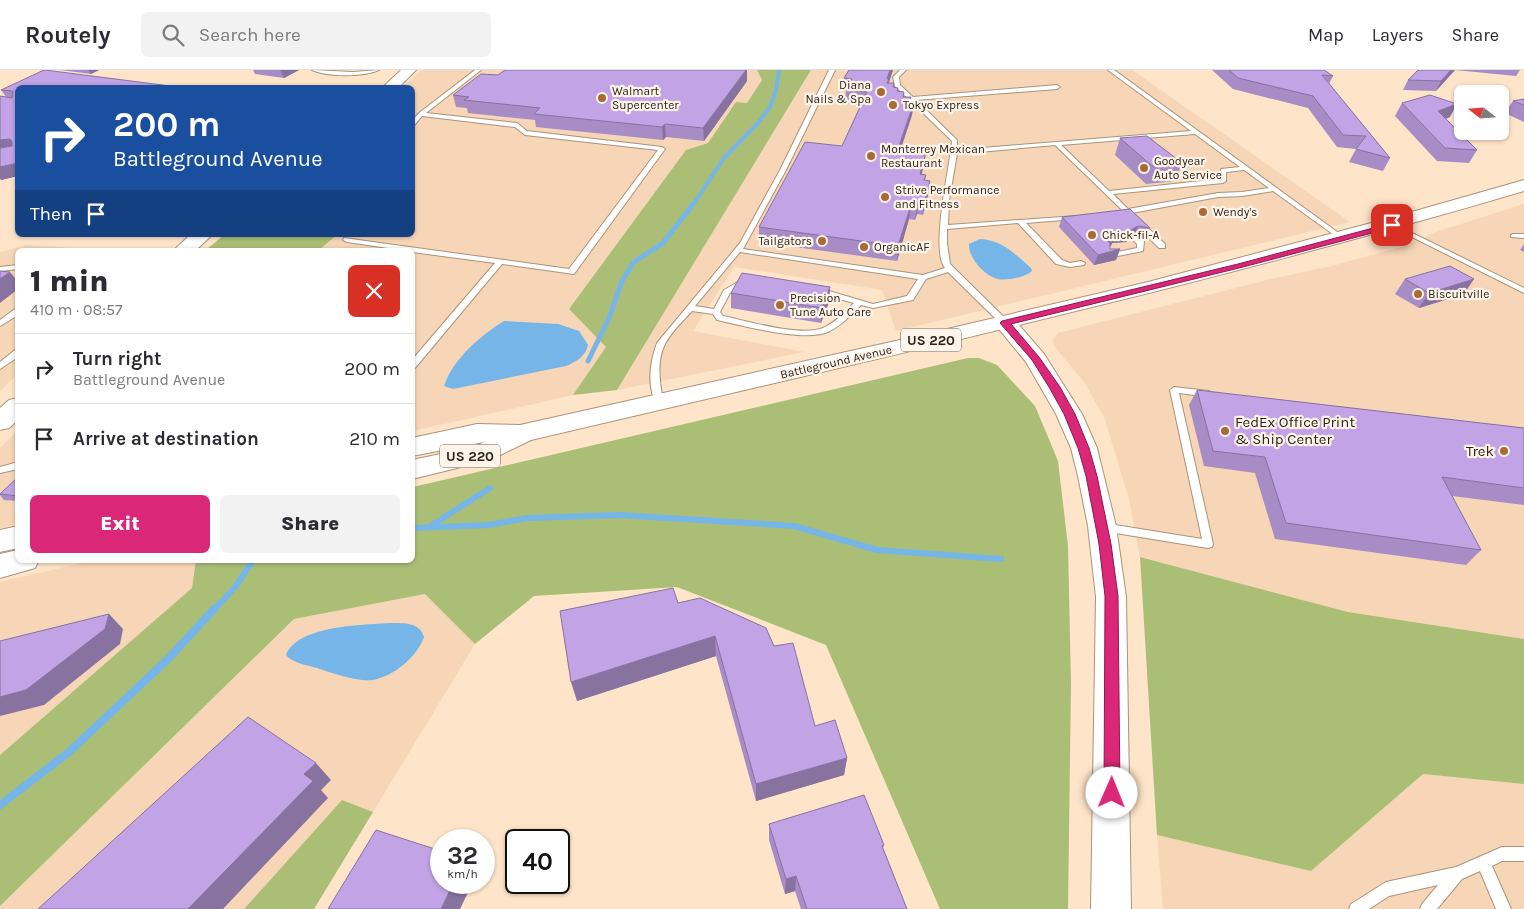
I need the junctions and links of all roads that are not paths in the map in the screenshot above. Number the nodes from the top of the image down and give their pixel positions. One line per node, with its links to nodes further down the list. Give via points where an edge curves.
1 (315, 70): 2 (lane, via 333,73)
2 (376, 70)
3 (409, 70): 8 (main road)
4 (478, 70): 11 (lane)
5 (832, 70): 36 (lane)
6 (903, 70): 10 (lane, via 896,77 897,85)
7 (1111, 70): 13 (lane)
8 (392, 85)
9 (1058, 87): 10 (lane)
10 (911, 99): 15 (lane, via 954,141)
11 (421, 114): 12 (lane); 38 (lane, via 517,125 525,133 662,149 570,272)
12 (415, 122)
13 (1196, 132): 14 (lane); 16 (lane)
14 (1057, 144): 15 (lane); 19 (lane)
15 (954, 152): 25 (lane)
16 (1246, 168): 18 (lane); 19 (lane, via 1224,170 1223,181)
17 (1524, 185): 24 (main road, Battleground Avenue / US 220)
18 (1275, 189): 20 (lane, via 1218,195); 30 (lane)
19 (1108, 193): 20 (lane)
20 (1128, 212): 22 (lane, via 1109,214); 32 (lane)
21 (1082, 216): 23 (lane)
22 (1117, 220)
23 (1020, 221): 25 (lane); 39 (lane, via 1059,262)
24 (1392, 225): 30 (main road, Battleground Avenue / US 220); 46 (lane)
25 (944, 227): 42 (lane, via 944,251)
26 (1513, 236): 27 (lane)
27 (1524, 236)
28 (200, 237): 33 (main road)
29 (1136, 239): 37 (lane, via 1141,243 1140,249)
30 (1343, 239): 51 (main road, Battleground Avenue / US 220)
31 (347, 240): 34 (lane)
32 (1162, 246)
33 (186, 248)
34 (403, 248)
35 (415, 250): 38 (lane)
36 (738, 250): 43 (lane); 48 (lane)
37 (1111, 256)
38 (500, 262): 54 (lane)
39 (1081, 263)
40 (15, 267): 41 (lane)
41 (0, 269)
42 (949, 269): 43 (lane); 51 (lane)
43 (923, 277): 47 (lane, via 910,298 873,306)
44 (754, 279): 49 (lane, via 744,280 727,292)
45 (806, 288): 47 (lane)
46 (1524, 291)
47 (859, 302): 49 (lane, via 840,320 820,332 801,332 720,318)
48 (690, 308): 49 (lane); 57 (lane, via 661,343 654,361)
49 (716, 312)
50 (15, 313): 52 (lane)
51 (1005, 323): 57 (main road, Battleground Avenue / US 220); 65 (main road, via 1036,359 1069,414 1084,448)
52 (0, 324)
53 (15, 354): 55 (lane)
54 (415, 362)
55 (0, 366)
56 (1219, 395): 65 (lane, via 1174,390 1208,544)
57 (659, 402): 60 (main road, Battleground Avenue / US 220)
58 (15, 409): 59 (main road)
59 (0, 422)
60 (523, 433): 61 (main road, Battleground Avenue / US 220, via 477,433); 63 (main road, Battleground Avenue / US 220, via 481,454)
61 (415, 446)
62 (15, 466): 64 (lane)
63 (415, 469)
64 (0, 470)
65 (1102, 526): 73 (main road, via 1111,596)
66 (15, 538): 67 (main road)
67 (0, 541)
68 (15, 562): 69 (main road)
69 (0, 566)
70 (1524, 854): 71 (lane, via 1502,854)
71 (1483, 862): 72 (lane); 76 (lane)
72 (1457, 874): 74 (lane, via 1386,889); 75 (lane)
73 (1111, 909)
74 (1356, 909)
75 (1427, 909)
76 (1504, 909)

